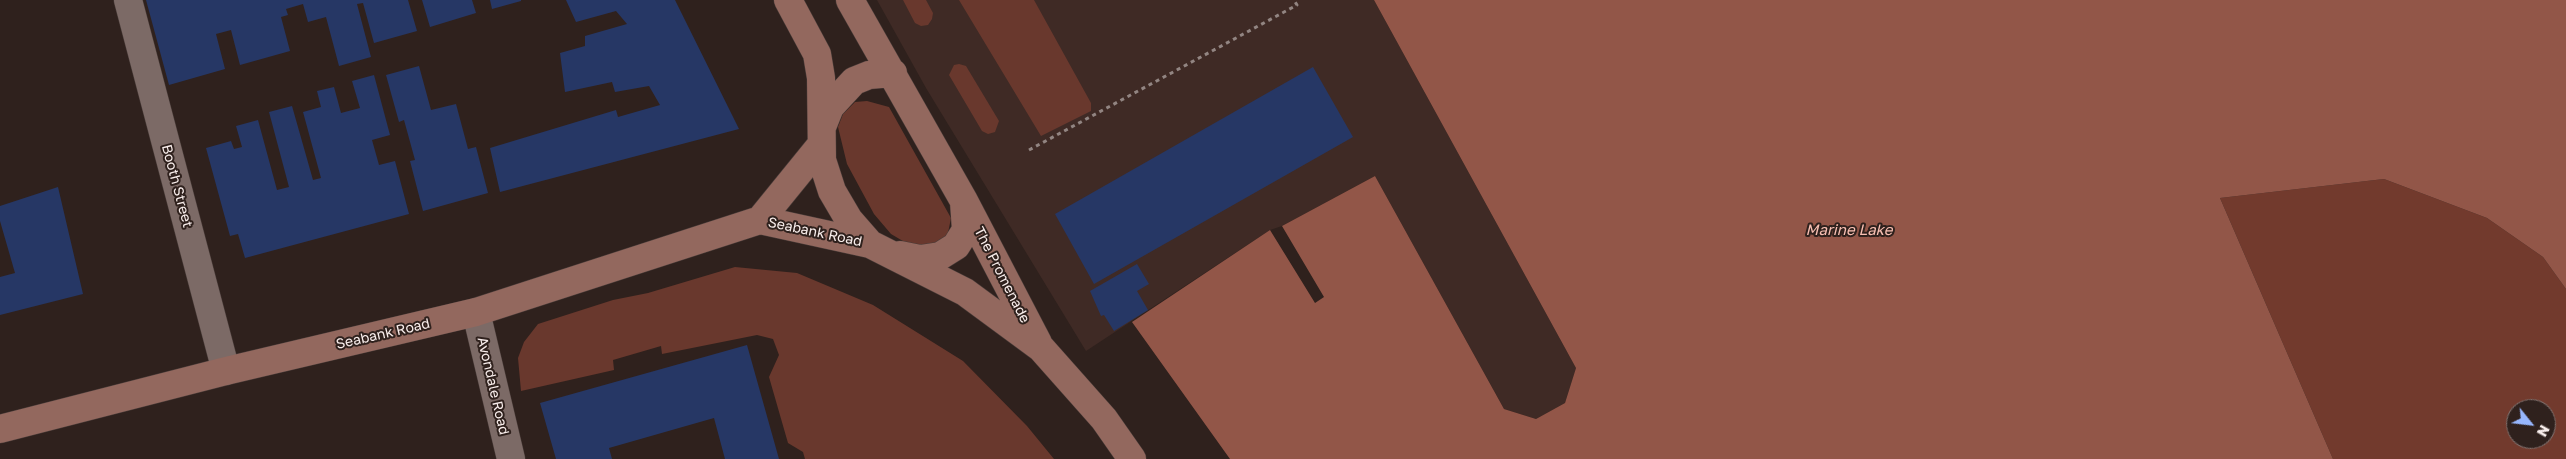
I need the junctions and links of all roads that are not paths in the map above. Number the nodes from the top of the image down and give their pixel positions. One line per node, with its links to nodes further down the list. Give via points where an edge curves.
1 (128, 0): 11 (street, Booth Street)
2 (788, 0): 5 (main road, The Promenade, via 817,54 821,78)
3 (850, 0): 4 (main road, The Promenade)
4 (893, 74): 5 (main road, via 868,75 854,81 830,107); 6 (main road, The Promenade)
5 (821, 137): 7 (main road, Seabank Road); 8 (main road, The Promenade, via 822,160 832,191 849,220)
6 (964, 201): 8 (main road, The Promenade, via 966,230 956,246 940,256 920,259); 10 (main road, The Promenade)
7 (760, 220): 8 (main road, Seabank Road); 9 (main road, Seabank Road)
8 (877, 248): 10 (main road, The Promenade, via 965,292)
9 (476, 312): 11 (main road, Seabank Road); 13 (street, Avondale Road)
10 (1041, 348): 14 (main road, The Promenade, via 1104,419)
11 (226, 372): 12 (main road, Seabank Road)
12 (0, 429)
13 (511, 459)
14 (1132, 459)

